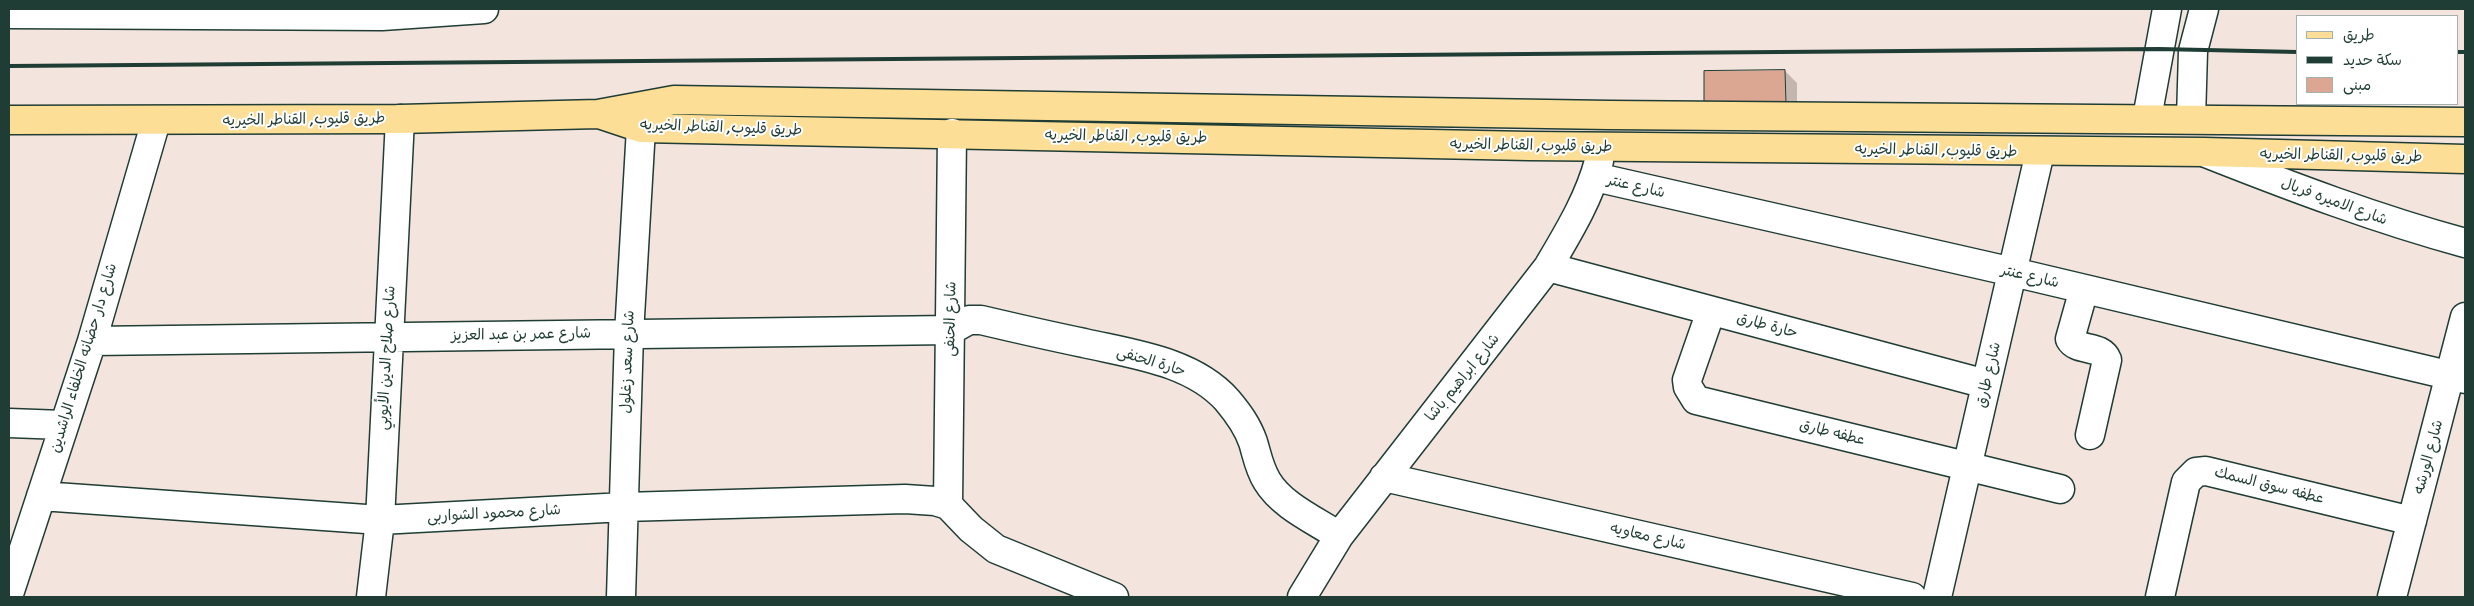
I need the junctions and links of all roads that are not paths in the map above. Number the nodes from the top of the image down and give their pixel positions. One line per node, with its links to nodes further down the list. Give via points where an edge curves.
1 (484, 9): 6 (street)
2 (2167, 9): 9 (street)
3 (2204, 9): 11 (street, via 2193,51)
4 (39, 11): 5 (street); 7 (street)
5 (202, 12): 6 (street)
6 (383, 12)
7 (9, 14)
8 (598, 114): 9 (main road, طريق قليوب, القناطر الخيريه, via 674,100 1609,115); 10 (main road, طريق قليوب, القناطر الخيريه); 15 (main road, طريق قليوب, القناطر الخيريه)
9 (2147, 118): 11 (main road, طريق قليوب, القناطر الخيريه)
10 (400, 119): 13 (main road, طريق قليوب, القناطر الخيريه); 30 (street, شارع صلاح الدين الأيوبي)
11 (2191, 119): 14 (main road, طريق قليوب, القناطر الخيريه)
12 (9, 120): 13 (main road, طريق قليوب, القناطر الخيريه)
13 (156, 122): 31 (street, شارع دار حضانه الخلفاء الراشدين)
14 (2465, 122)
15 (641, 128): 16 (main road, طريق قليوب, القناطر الخيريه); 29 (street, شارع سعد زغلول)
16 (952, 133): 17 (main road, طريق قليوب, القناطر الخيريه); 28 (street, شارع الحنفى)
17 (1603, 147): 18 (main road, طريق قليوب, القناطر الخيريه); 21 (street, شارع ابراهيم باشا)
18 (2040, 152): 19 (main road, طريق قليوب, القناطر الخيريه); 24 (street, شارع طارق)
19 (2205, 152): 20 (main road, طريق قليوب, القناطر الخيريه); 22 (street, شارع الاميره فريال, via 2313,195 2393,223)
20 (2465, 159)
21 (1595, 178): 23 (street, شارع ابراهيم باشا, via 1574,224); 24 (street, شارع عنتر)
22 (2465, 243)
23 (1548, 267): 26 (street, حارة طارق); 38 (street, شارع ابراهيم باشا)
24 (2013, 272): 25 (street, شارع عنتر); 33 (street, شارع طارق)
25 (2084, 290): 32 (street, شارع عنتر); 36 (street, via 2070,339 2075,345 2101,352 2107,360)
26 (1711, 311): 33 (street, حارة طارق); 37 (street, عطفه طارق, via 1687,380 1696,400)
27 (2465, 317): 32 (street, شارع الورشه)
28 (951, 330): 29 (street, شارع عمر بن عبد العزيز); 41 (street, شارع الحنفى); 45 (street, حارة الحنفى, via 969,320 981,320 1152,359 1185,371 1225,398 1242,418 1258,462 1268,482 1282,498)
29 (629, 334): 30 (street, شارع عمر بن عبد العزيز); 42 (street, شارع سعد زغلول)
30 (388, 337): 31 (street, شارع عمر بن عبد العزيز); 43 (street, شارع صلاح الدين الأيوبي)
31 (92, 340): 35 (street, شارع دار حضانه الخلفاء الراشدين)
32 (2458, 377): 44 (street, شارع الورشه)
33 (1986, 384): 37 (street, شارع طارق)
34 (9, 423): 35 (street)
35 (63, 426): 40 (street, شارع دار حضانه الخلفاء الراشدين)
36 (2090, 435)
37 (1967, 467): 39 (street, عطفه طارق); 52 (street, شارع طارق)
38 (1384, 476): 45 (street, شارع ابراهيم باشا); 51 (street, شارع معاويه)
39 (2060, 490)
40 (41, 496): 43 (street, شارع محمود الشواربى); 46 (street, شارع دار حضانه الخلفاء الراشدين)
41 (948, 505): 42 (street, شارع محمود الشواربى, via 935,500 905,499); 49 (street, via 970,530 996,549)
42 (624, 507): 43 (street, شارع محمود الشواربى); 48 (street, شارع سعد زغلول)
43 (380, 520): 47 (street, شارع صلاح الدين الأيوبي)
44 (2412, 522): 53 (street, عطفه سوق السمك, via 2206,471 2196,472 2186,482); 54 (street, شارع الورشه)
45 (1339, 536): 50 (street, شارع ابراهيم باشا)
46 (9, 594)
47 (371, 597)
48 (621, 597)
49 (1114, 597)
50 (1302, 597)
51 (1912, 597)
52 (1937, 597)
53 (2160, 597)
54 (2392, 597)

